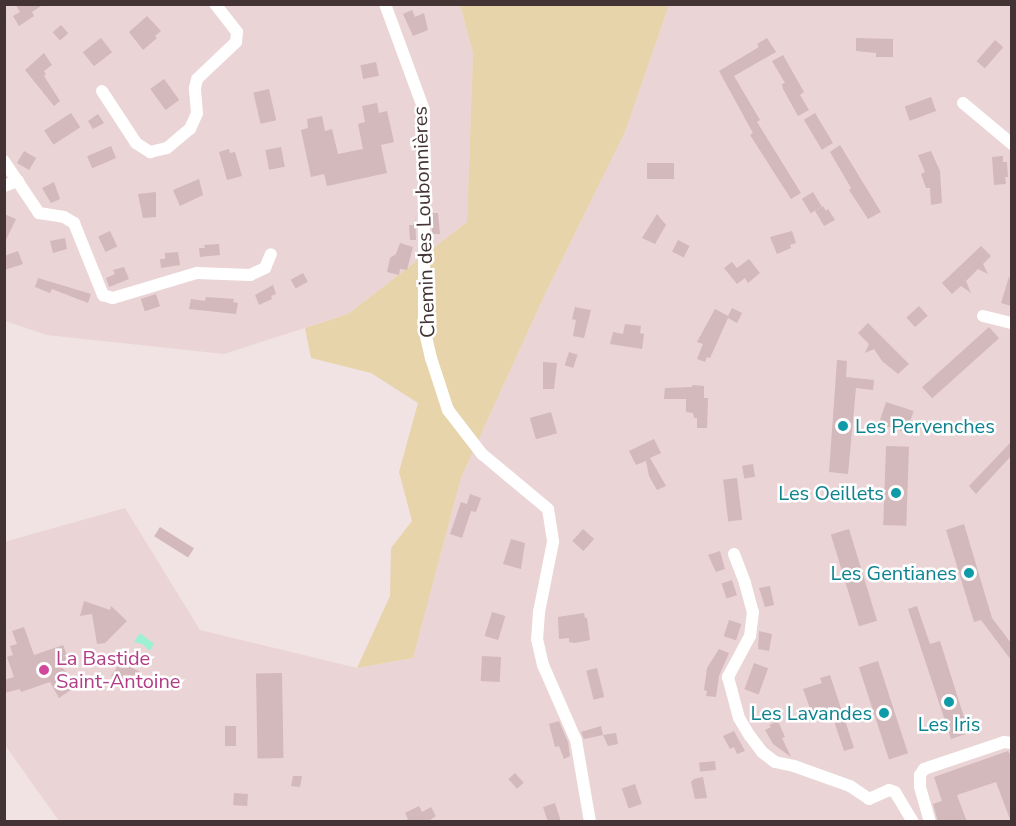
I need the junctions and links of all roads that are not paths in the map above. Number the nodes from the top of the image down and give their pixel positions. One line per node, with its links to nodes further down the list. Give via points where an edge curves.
1 (215, 4): 3 (street, via 237,32 236,42 197,79 197,113 190,129 167,148 150,152 136,143)
2 (385, 4): 14 (street, Chemin des Loubonnières, via 424,110 424,328 431,357 448,410 482,454 548,509 553,542 538,612 537,639 543,665 576,740)
3 (102, 91)
4 (963, 103): 5 (street)
5 (1011, 144)
6 (4, 161): 7 (street)
7 (18, 181): 8 (street); 9 (street, via 39,213 64,217 74,223 103,295 113,298 197,273 250,275 265,268)
8 (4, 186)
9 (271, 254)
10 (983, 316): 11 (street)
11 (1011, 323)
12 (734, 554): 15 (street, via 753,612 750,636 728,677 739,718 750,736 775,762 850,786 868,799 889,790 895,792)
13 (1011, 743): 16 (street, via 924,769 920,786)
14 (590, 822)
15 (913, 822)
16 (930, 822)

